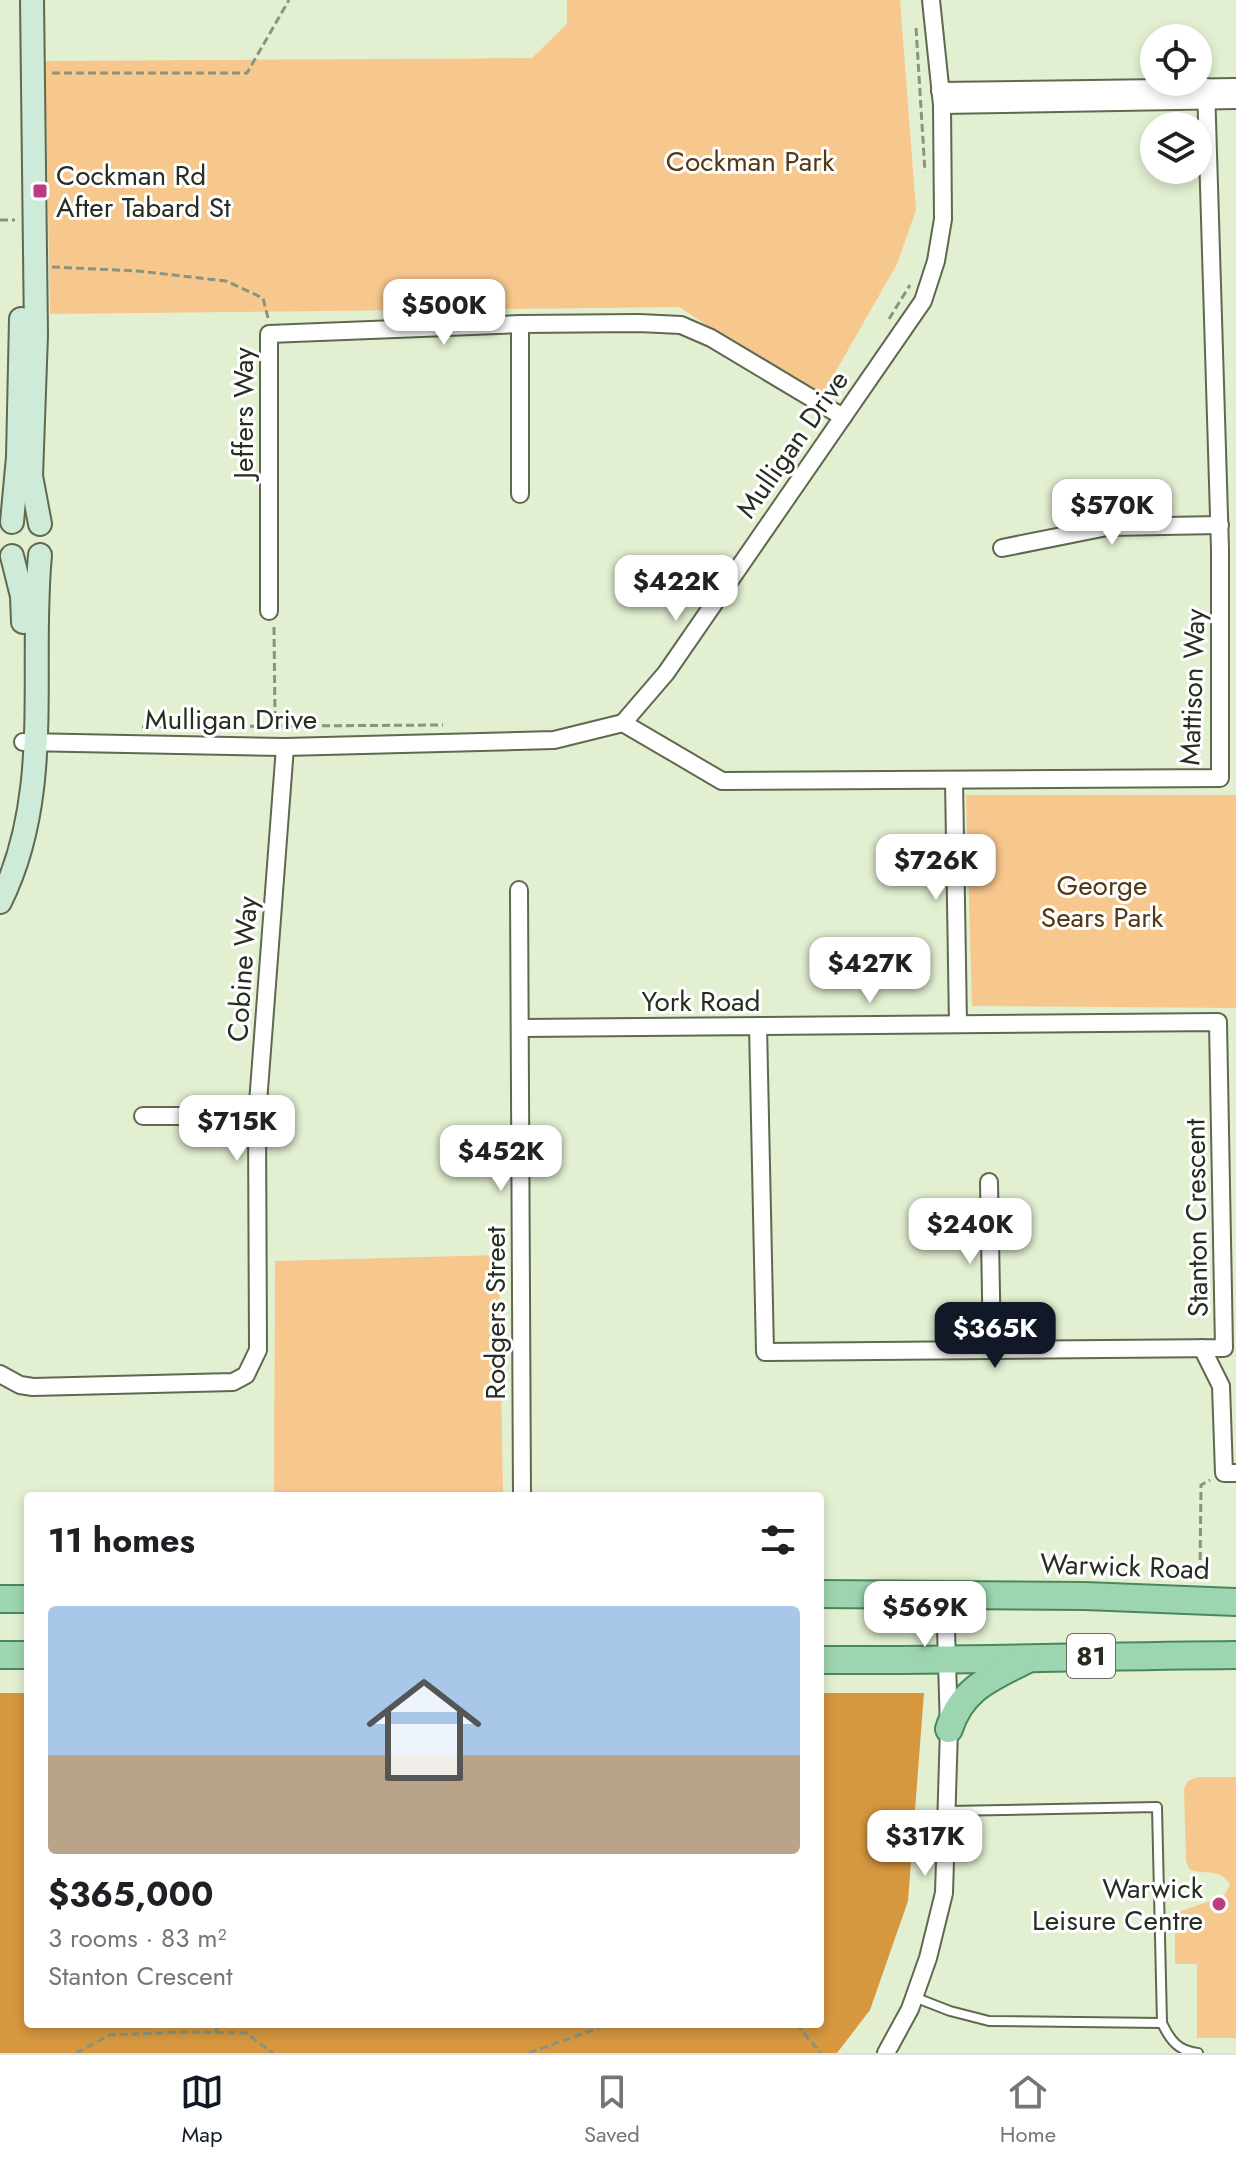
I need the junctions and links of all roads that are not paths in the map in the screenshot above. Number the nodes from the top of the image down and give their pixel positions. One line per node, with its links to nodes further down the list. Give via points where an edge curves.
1 (18, 0): 15 (main road, via 21,336 17,470)
2 (32, 0): 14 (main road, via 36,335 31,476)
3 (931, 0): 9 (street, Mulligan Drive)
4 (1236, 87): 5 (street)
5 (1212, 93)
6 (1140, 95): 9 (street)
7 (1212, 95): 10 (street)
8 (1206, 96): 16 (street, Mattison Way)
9 (941, 98): 12 (street, Mulligan Drive, via 943,219 936,261 923,301)
10 (1236, 100)
11 (520, 324): 12 (street, Jeffers Way, via 681,325); 13 (street); 20 (street, Jeffers Way, via 269,334)
12 (843, 417): 21 (street, Mulligan Drive, via 666,673)
13 (520, 494)
14 (40, 524): 15 (main road, via 27,518); 19 (main road, via 47,539)
15 (7, 525): 18 (main road)
16 (1220, 525): 17 (street, via 1107,527); 24 (street, Mattison Way, via 1220,778)
17 (1002, 548)
18 (7, 552): 19 (main road, via 26,561); 22 (main road, via 22,596)
19 (40, 555): 22 (main road)
20 (269, 611)
21 (623, 723): 23 (street, Mulligan Drive, via 554,740); 24 (street, Mattison Way, via 722,781)
22 (29, 743): 23 (street, Mulligan Drive); 25 (main road); 27 (main road, via 20,853)
23 (285, 747): 33 (street, Cobine Way)
24 (954, 780): 29 (street)
25 (0, 865)
26 (519, 890): 31 (street, Rodgers Street)
27 (0, 902)
28 (1218, 1022): 29 (street, York Road); 35 (street, Stanton Crescent, via 1224,1348)
29 (958, 1024): 30 (street, York Road)
30 (758, 1026): 31 (street, York Road); 36 (street, Stanton Crescent, via 765,1352)
31 (521, 1028): 39 (street, Rodgers Street)
32 (143, 1116): 33 (street)
33 (257, 1116): 37 (street, Cobine Way, via 258,1350 246,1375 233,1382 33,1387)
34 (989, 1182): 36 (street)
35 (1202, 1348): 36 (street, Stanton Crescent); 38 (street, via 1221,1386)
36 (992, 1350)
37 (0, 1374)
38 (1230, 1473)
39 (522, 1492)
40 (824, 1594): 41 (main road, Warwick Road / 81)
41 (945, 1595): 44 (main road, Warwick Road / 81); 50 (street)
42 (0, 1599): 43 (main road)
43 (24, 1599)
44 (1236, 1602)
45 (0, 1655): 46 (main road)
46 (24, 1655)
47 (1236, 1655): 48 (main road, 81)
48 (1033, 1656): 50 (main road, 81); 51 (main road, via 968,1695 955,1709)
49 (824, 1660): 50 (main road, 81)
50 (945, 1661): 51 (street)
51 (949, 1729): 52 (street)
52 (948, 1811): 53 (street, via 944,1893); 54 (lane, via 1157,1807)
53 (914, 1997): 54 (lane, via 989,2021); 55 (street)
54 (1162, 2023): 56 (lane, via 1169,2039 1185,2052)
55 (886, 2053)
56 (1198, 2053)

